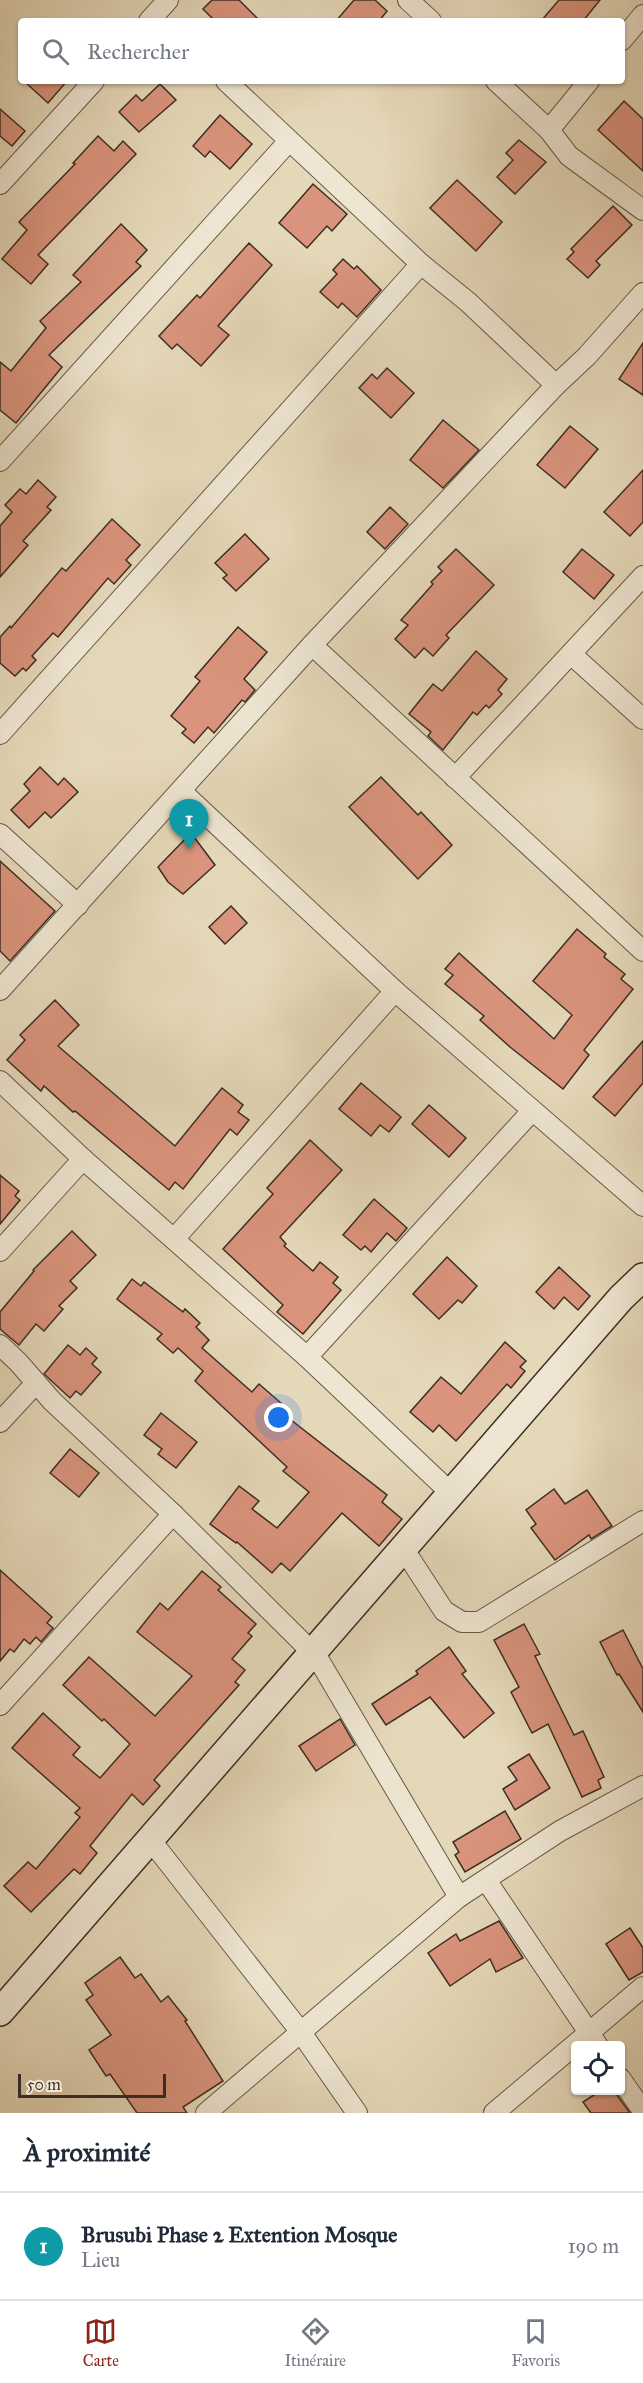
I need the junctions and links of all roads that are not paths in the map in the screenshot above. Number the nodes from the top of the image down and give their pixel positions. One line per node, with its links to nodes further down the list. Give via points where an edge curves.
1 (415, 2): 3 (street)
2 (643, 15): 4 (street)
3 (428, 18)
4 (625, 36)
5 (91, 84): 11 (street)
6 (229, 84): 10 (street)
7 (499, 84): 9 (street)
8 (587, 84): 9 (street)
9 (549, 130): 12 (street, via 569,156)
10 (290, 141): 13 (street); 16 (street)
11 (0, 184)
12 (643, 210)
13 (421, 264): 15 (street, via 468,302); 21 (street)
14 (643, 292): 15 (street)
15 (556, 385): 18 (street)
16 (0, 461)
17 (643, 576): 19 (street)
18 (312, 645): 22 (street); 23 (street)
19 (571, 654): 20 (street); 22 (street)
20 (643, 720)
21 (0, 734)
22 (455, 778): 26 (street)
23 (181, 791): 25 (street); 28 (street)
24 (0, 834): 25 (street)
25 (78, 905): 27 (street)
26 (643, 951)
27 (0, 990)
28 (395, 991): 30 (street); 33 (street)
29 (0, 1081): 31 (street)
30 (532, 1111): 32 (street); 37 (street)
31 (83, 1159): 33 (street); 34 (street)
32 (643, 1206)
33 (174, 1239): 37 (street)
34 (0, 1251)
35 (643, 1278): 40 (street, via 621,1298)
36 (0, 1346): 38 (street)
37 (307, 1357): 40 (street)
38 (36, 1383): 39 (street); 41 (street)
39 (0, 1422)
40 (452, 1494): 43 (street)
41 (173, 1514): 44 (street); 45 (street)
42 (643, 1521): 43 (street, via 479,1622 462,1622 444,1611)
43 (403, 1548): 44 (street)
44 (312, 1652): 47 (street); 49 (street)
45 (0, 1705)
46 (643, 1786): 48 (street, via 560,1831)
47 (149, 1838): 51 (street); 52 (street)
48 (486, 1880): 49 (street); 53 (street)
49 (459, 1897): 52 (street)
50 (643, 1988): 53 (street)
51 (0, 2012)
52 (300, 2031): 56 (street); 57 (street)
53 (594, 2038): 58 (street)
54 (625, 2084): 55 (street)
55 (643, 2111)
56 (206, 2113)
57 (357, 2113)
58 (494, 2113)

